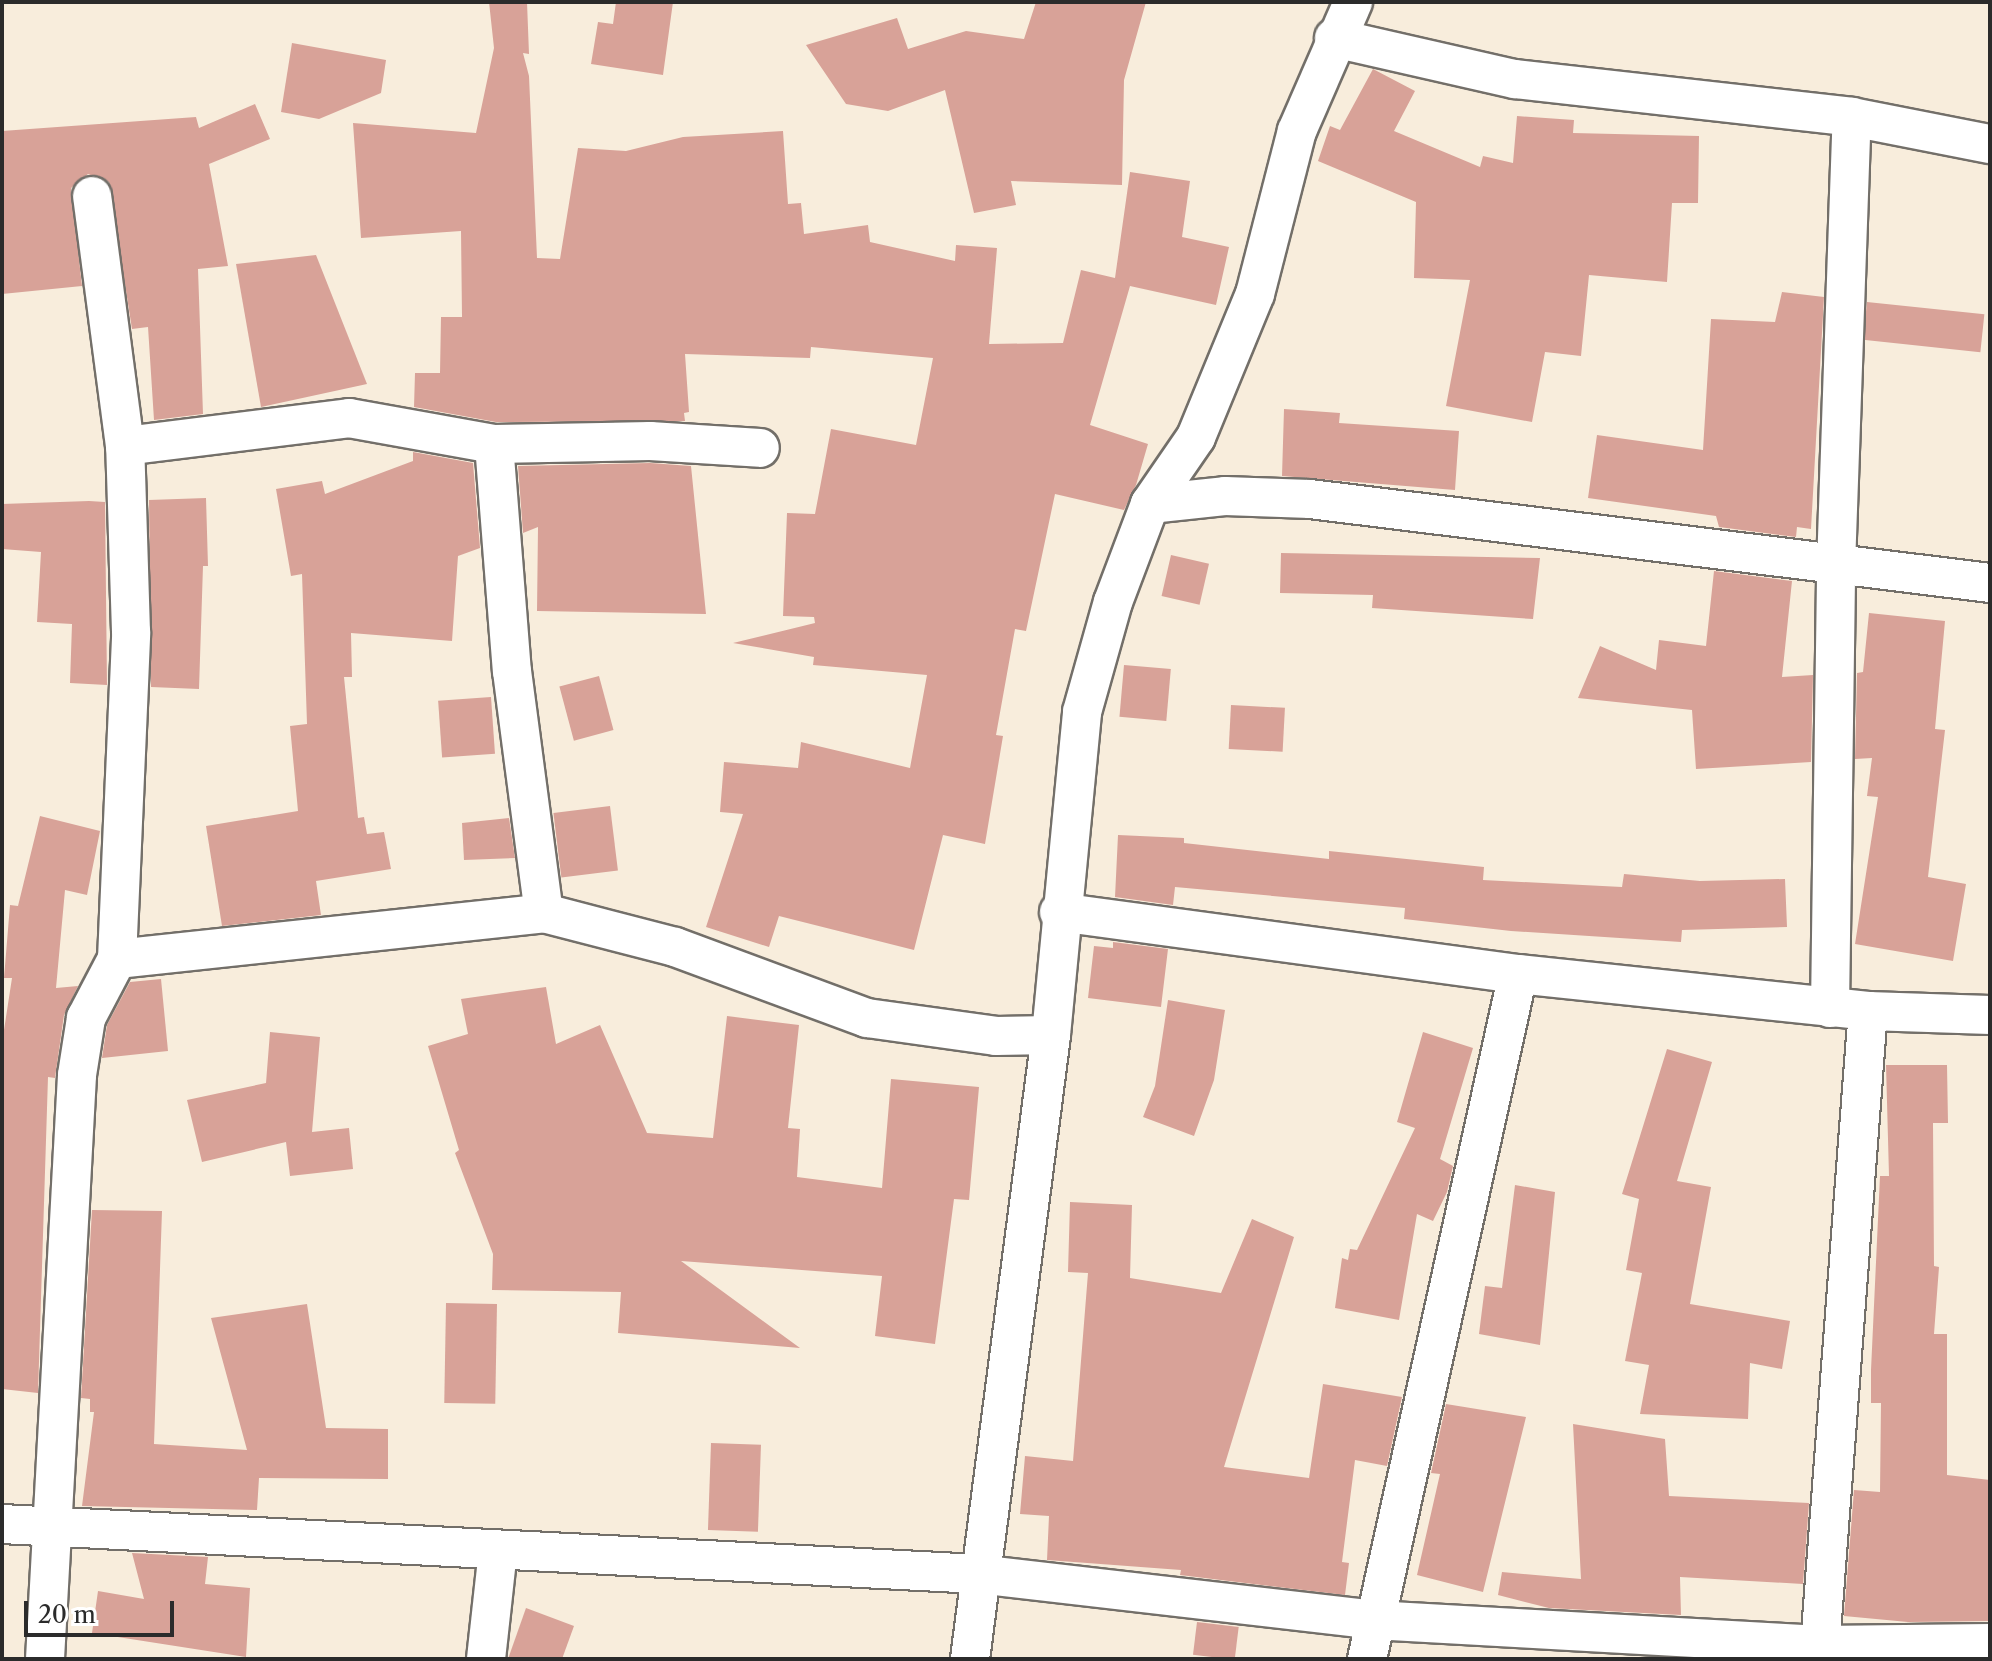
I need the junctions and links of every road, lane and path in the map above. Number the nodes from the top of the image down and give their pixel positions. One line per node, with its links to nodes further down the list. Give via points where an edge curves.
1 (1353, 2): 2 (street)
2 (1334, 38): 3 (street, via 1515,79); 9 (street, via 1297,131 1255,294 1196,437)
3 (1852, 117): 4 (street); 10 (street)
4 (1990, 144)
5 (92, 196): 7 (street)
6 (494, 444): 7 (street, via 349,418); 8 (street, via 650,441); 13 (street, via 512,671)
7 (125, 446): 14 (street, via 131,632)
8 (760, 448)
9 (1150, 504): 10 (street, via 1225,496 1310,499); 12 (street, via 1113,602 1082,712)
10 (1836, 566): 11 (street); 16 (street)
11 (1990, 583)
12 (1059, 912): 15 (street); 19 (street)
13 (544, 913): 14 (street, via 420,922); 19 (street, via 675,947 867,1018 996,1036)
14 (117, 959): 21 (street, via 86,1018 77,1075)
15 (1518, 974): 16 (street); 24 (street)
16 (1830, 1008): 17 (street)
17 (1868, 1011): 18 (street); 26 (street)
18 (1990, 1015)
19 (1051, 1035): 23 (street)
20 (2, 1524): 21 (street)
21 (50, 1529): 22 (street); 27 (street)
22 (498, 1551): 23 (street); 28 (street)
23 (978, 1574): 24 (street); 29 (street)
24 (1373, 1620): 26 (street); 30 (street)
25 (1990, 1643): 26 (street)
26 (1819, 1652)
27 (45, 1659)
28 (486, 1659)
29 (970, 1659)
30 (1367, 1659)

